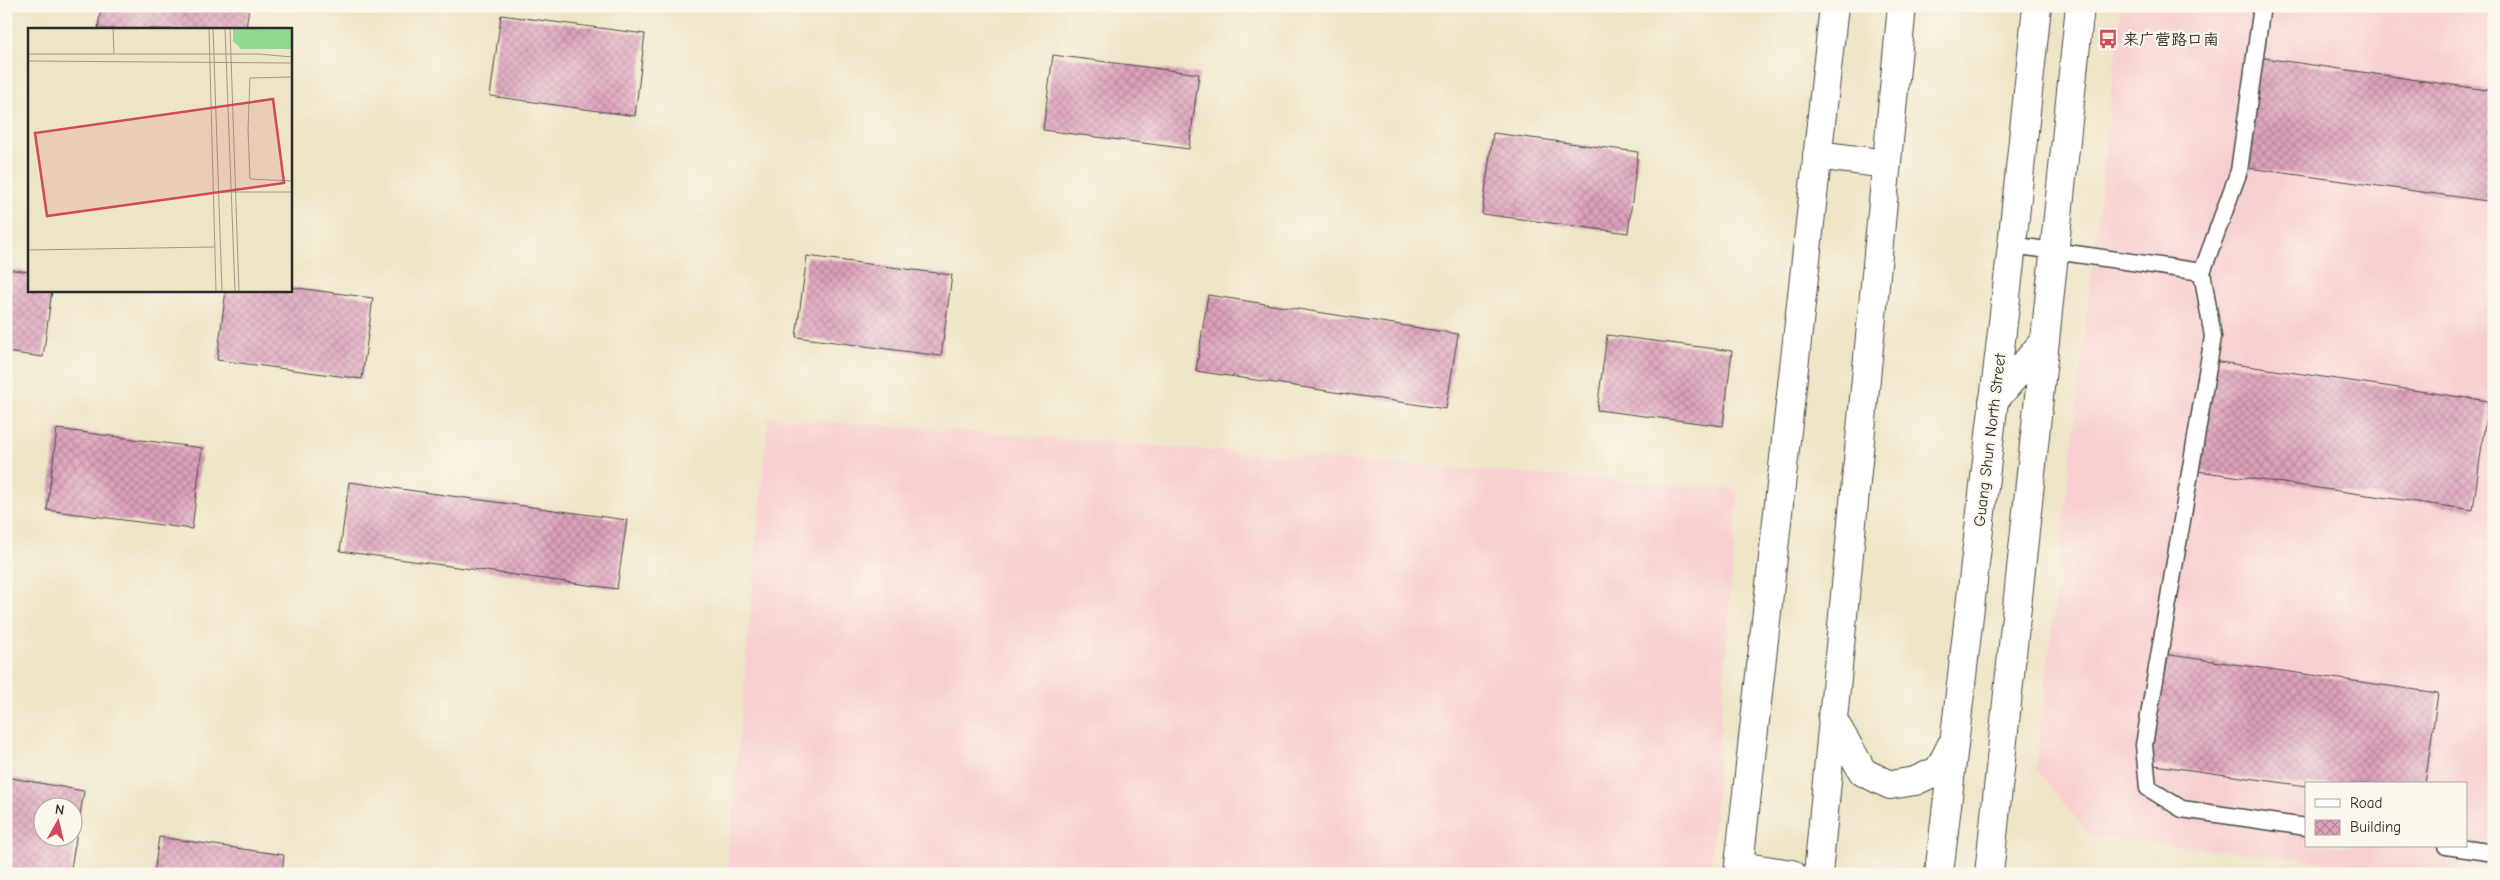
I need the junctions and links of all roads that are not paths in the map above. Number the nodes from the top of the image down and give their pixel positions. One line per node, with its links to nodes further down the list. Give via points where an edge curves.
1 (1834, 6): 6 (main road)
2 (1902, 6): 7 (main road)
3 (2037, 6): 8 (main road, Guang Shun North Street)
4 (2080, 6): 9 (main road)
5 (2262, 6): 10 (lane, via 2239,171)
6 (1817, 155): 7 (main road); 18 (main road)
7 (1887, 164): 13 (main road)
8 (2012, 245): 9 (lane); 12 (main road, Guang Shun North Street)
9 (2054, 251): 10 (lane); 11 (main road)
10 (2202, 272): 15 (lane, via 2213,337 2144,745 2148,788 2182,809)
11 (2045, 340): 12 (main road); 22 (main road)
12 (1993, 402): 14 (main road, Guang Shun North Street)
13 (1832, 718): 14 (main road, via 1863,772 1890,785 1915,782 1939,770); 20 (main road)
14 (1953, 741): 21 (main road, Guang Shun North Street)
15 (2305, 827)
16 (2460, 848): 17 (lane)
17 (2494, 853)
18 (1738, 870): 19 (main road)
19 (1792, 874)
20 (1818, 874)
21 (1939, 874)
22 (1989, 874)

